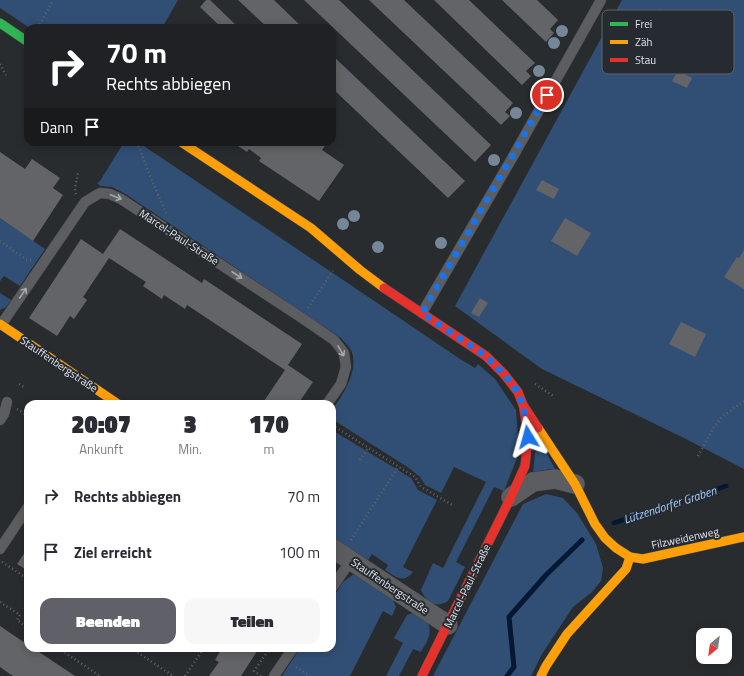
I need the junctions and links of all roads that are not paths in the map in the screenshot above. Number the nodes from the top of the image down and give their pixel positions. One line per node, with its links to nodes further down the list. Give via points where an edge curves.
1 (601, 0): 5 (lane)
2 (0, 23): 3 (street)
3 (24, 39)
4 (187, 146): 5 (street, Marcel-Paul-Straße, via 310,228 360,270)
5 (422, 313): 12 (street, Marcel-Paul-Straße, via 486,356 514,386)
6 (0, 325): 7 (street, Stauffenbergstraße); 10 (lane, Marcel-Paul-Straße, one-way to 10, via 85,202 100,193 110,194 121,198 334,340 344,353 346,367 341,384)
7 (102, 393): 8 (lane); 9 (street, Stauffenbergstraße)
8 (98, 400)
9 (112, 400)
10 (331, 400)
11 (7, 402): 13 (lane)
12 (523, 405): 14 (street, Marcel-Paul-Straße); 15 (street, Marcel-Paul-Straße, via 528,437 524,466)
13 (0, 420)
14 (575, 484): 15 (street, Marcel-Paul-Straße, via 555,479 533,482); 20 (street, Marcel-Paul-Straße, via 605,538)
15 (511, 497): 22 (street, Marcel-Paul-Straße)
16 (24, 513): 18 (lane)
17 (744, 538): 20 (street, Filzweidenweg, via 643,559)
18 (0, 549)
19 (342, 554): 21 (lane); 22 (street, Stauffenbergstraße)
20 (630, 556): 26 (street, via 626,569 567,634)
21 (336, 574)
22 (448, 625): 25 (street, Marcel-Paul-Straße)
23 (290, 652): 24 (lane)
24 (274, 676)
25 (422, 676)
26 (540, 676)

